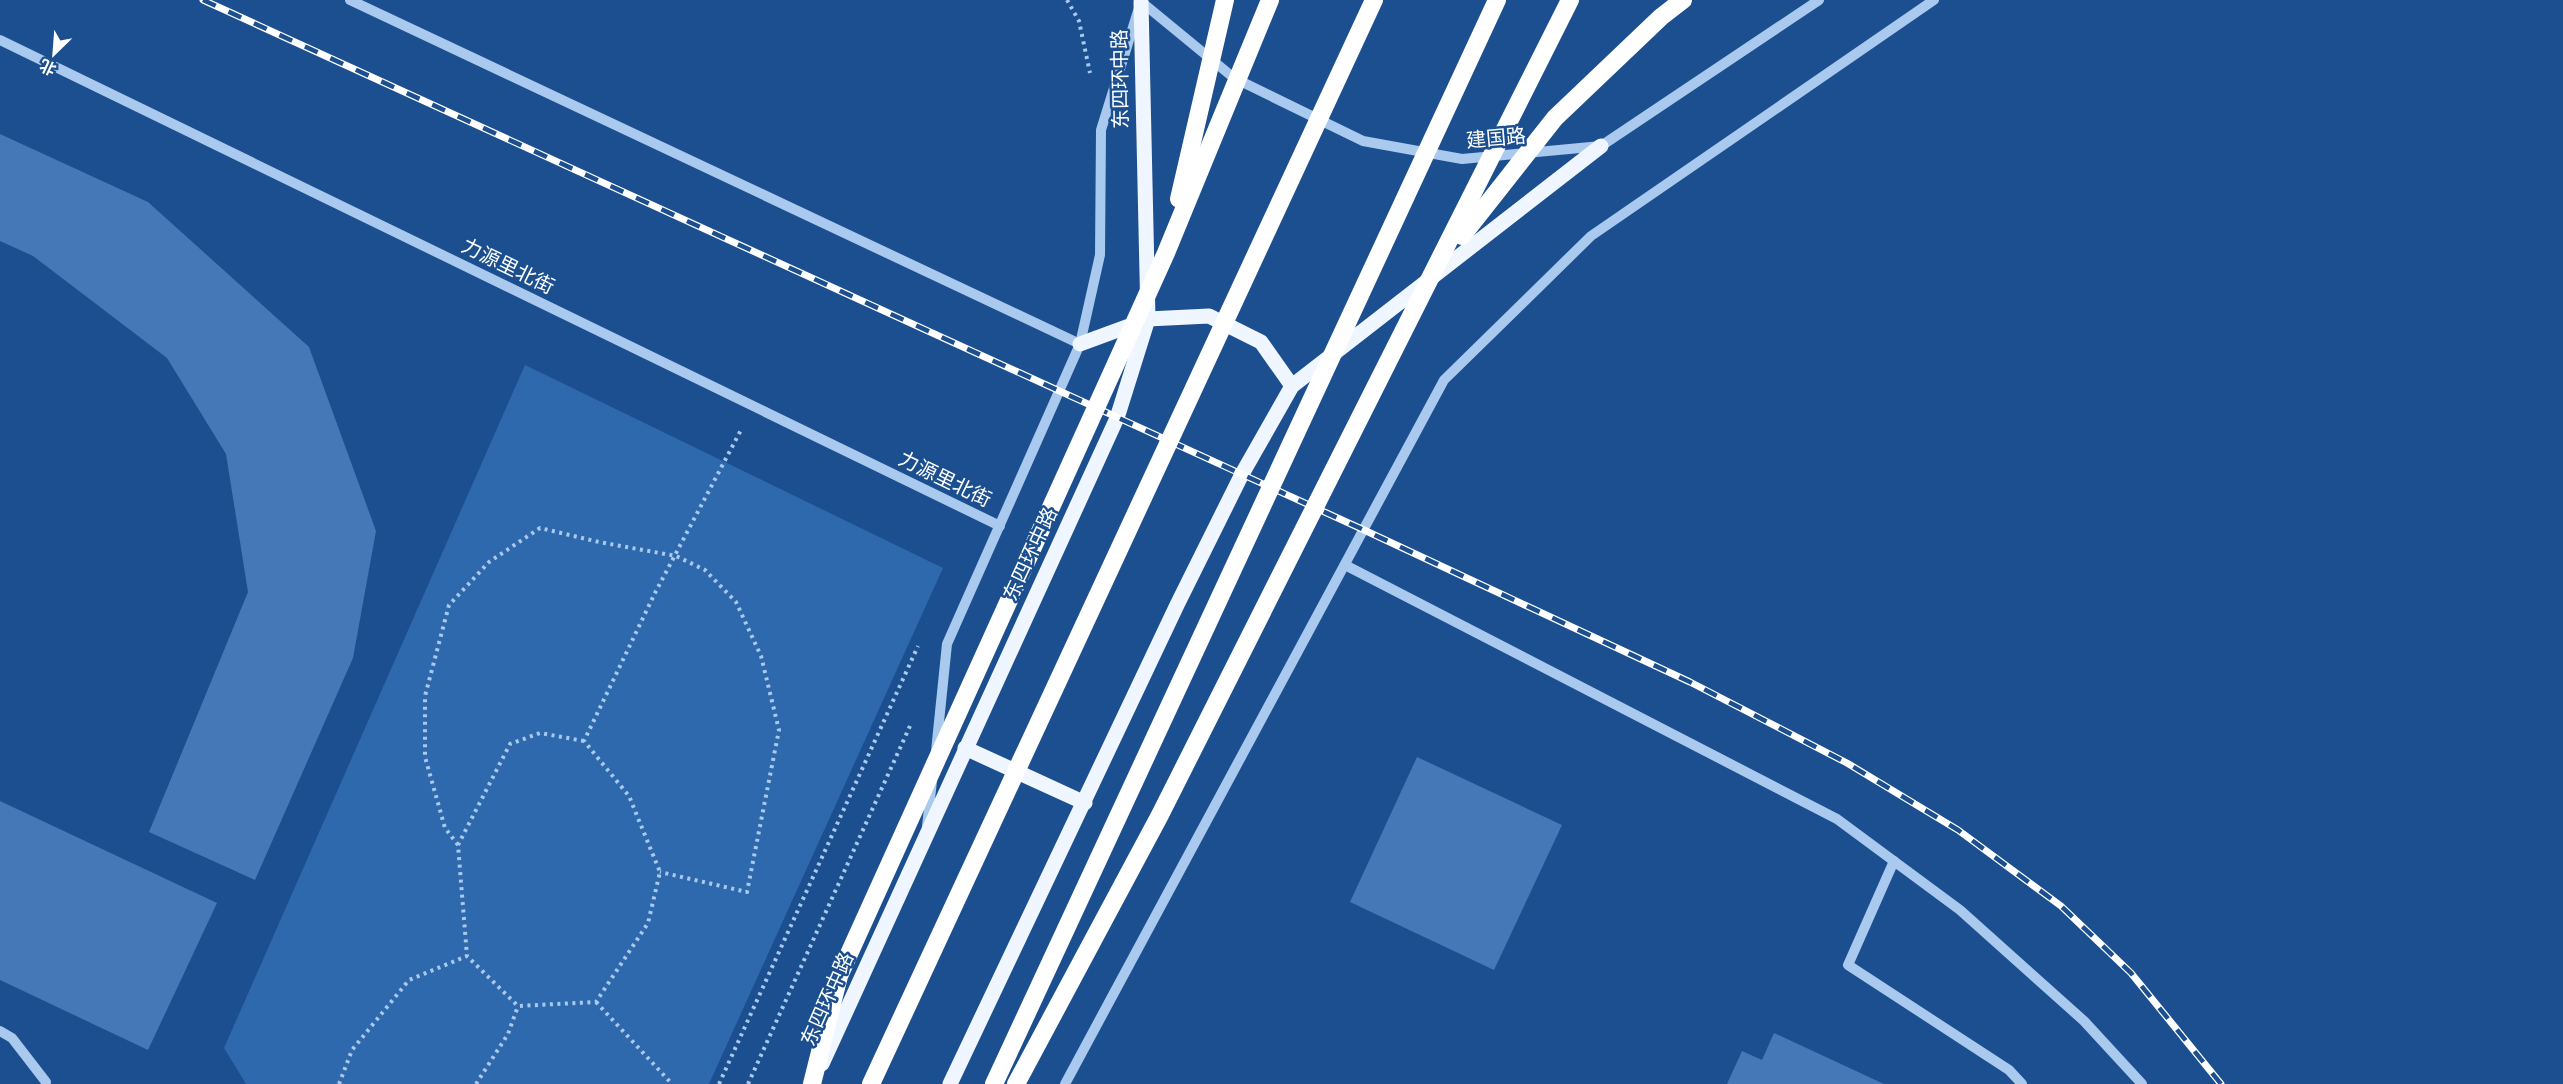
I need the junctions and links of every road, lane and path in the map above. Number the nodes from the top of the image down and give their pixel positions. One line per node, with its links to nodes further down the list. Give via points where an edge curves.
1 (350, 0): 18 (street)
2 (1067, 0): 13 (path, via 1080,21)
3 (1225, 0): 15 (highway, bridge)
4 (1270, 0): 15 (highway, bridge)
5 (1374, 0): 44 (highway, bridge)
6 (1497, 0): 46 (highway, bridge)
7 (1570, 0): 16 (highway, bridge)
8 (1683, 0): 16 (highway, bridge, via 1555,118)
9 (1819, 0): 14 (street, 建国路)
10 (1934, 0): 23 (street, via 1591,236 1444,380)
11 (1140, 1): 14 (street, 建国路, via 1234,78 1363,141 1462,159); 17 (main road, 东四环中路); 18 (street, 东四环中路, via 1101,130 1100,255)
12 (0, 40): 20 (street, 力源里北街)
13 (1090, 76)
14 (1601, 146): 19 (main road)
15 (1166, 253): 43 (highway, bridge, via 839,976)
16 (1438, 266): 47 (highway, bridge, via 1160,815)
17 (1148, 320): 18 (main road); 19 (main road, via 1209,316 1261,342); 27 (main road, 东四环中路, via 1117,418)
18 (1080, 344): 21 (street, 东四环中路)
19 (1292, 386): 28 (main road, via 1242,474)
20 (754, 406): 21 (street, 力源里北街); 22 (path)
21 (1000, 526): 29 (street, 东四环中路, via 947,644)
22 (676, 556): 26 (path); 30 (path, via 540,528 489,562 449,605 425,696 425,757 445,828); 32 (path, via 705,570 736,602 761,656 779,730 747,892)
23 (1345, 564): 31 (street, via 1837,819); 48 (street)
24 (918, 645): 41 (path)
25 (913, 719): 42 (path)
26 (584, 741): 30 (path, via 540,734 510,744); 32 (path, via 629,796)
27 (965, 748): 28 (main road); 29 (main road, 东四环中路)
28 (1085, 802): 45 (main road)
29 (927, 834): 43 (main road, 东四环中路)
30 (459, 845): 33 (path)
31 (1894, 861): 49 (street, via 1848,965 2009,1070); 50 (street, via 1960,910 2084,1021)
32 (660, 872): 34 (path, via 648,923)
33 (466, 956): 35 (path); 38 (path, via 409,980 352,1050)
34 (596, 1002): 35 (path); 40 (path)
35 (518, 1006): 39 (path, via 508,1034)
36 (0, 1031): 37 (street, via 12,1038)
37 (46, 1082)
38 (339, 1084)
39 (476, 1084)
40 (672, 1084)
41 (719, 1084)
42 (748, 1084)
43 (813, 1084)
44 (871, 1084)
45 (950, 1084)
46 (994, 1084)
47 (1016, 1084)
48 (1065, 1084)
49 (2022, 1084)
50 (2142, 1084)

